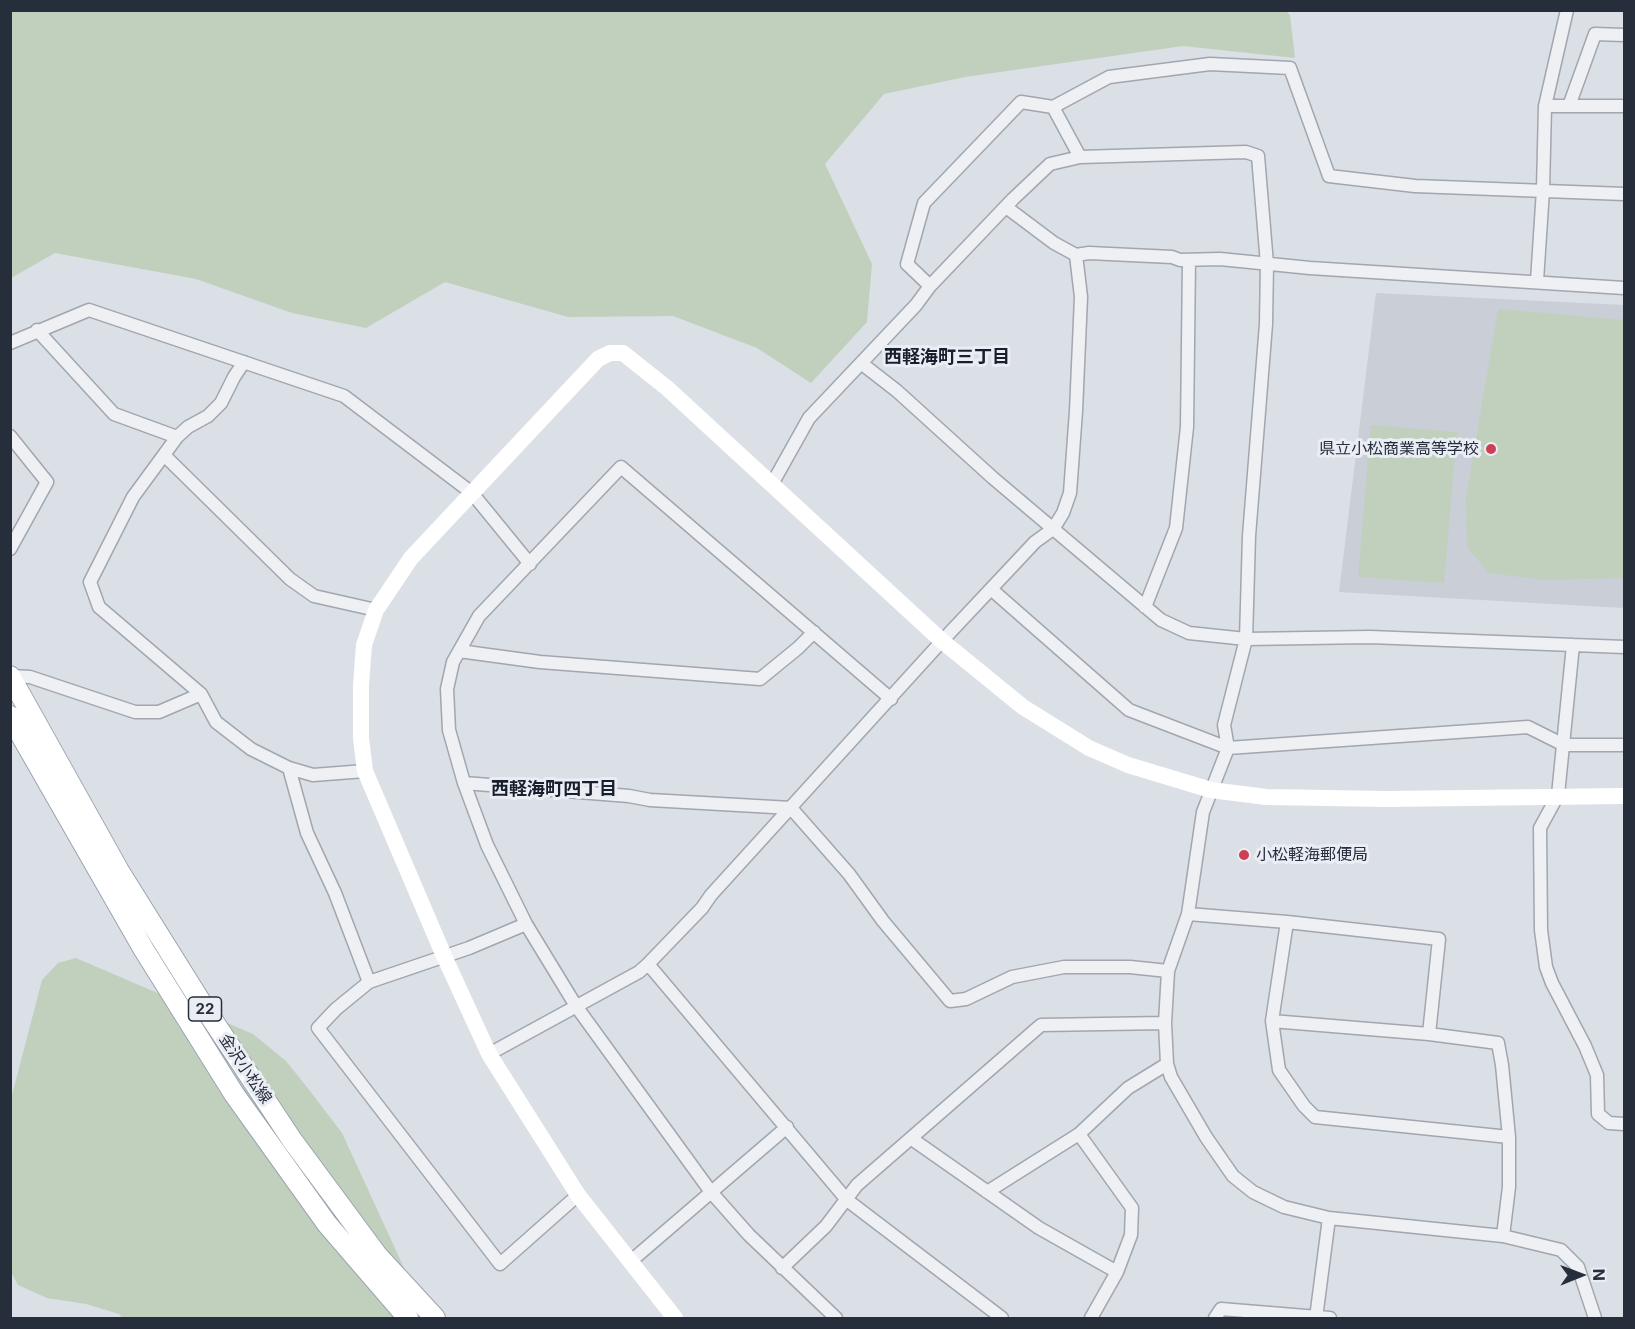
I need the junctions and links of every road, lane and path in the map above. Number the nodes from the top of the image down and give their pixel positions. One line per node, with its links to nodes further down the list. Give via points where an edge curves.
1 (1567, 10): 4 (street)
2 (1624, 35): 5 (street, via 1595,34)
3 (1624, 105): 5 (street)
4 (1545, 106): 5 (street); 8 (street)
5 (1569, 106)
6 (1053, 107): 7 (street); 8 (street, via 1109,76 1210,64 1290,68 1329,176 1415,186); 15 (street, via 1021,102 924,203 907,264)
7 (1080, 157): 10 (street, via 1050,164); 13 (street, via 1246,152 1258,156)
8 (1543, 190): 9 (street); 14 (street)
9 (1624, 195)
10 (1006, 207): 11 (street); 15 (street)
11 (1076, 255): 12 (street); 26 (street, via 1081,297 1070,493)
12 (1189, 260): 13 (street); 30 (street, via 1187,427 1176,528)
13 (1266, 264): 14 (street); 33 (street, via 1266,324 1249,536)
14 (1537, 282): 16 (street)
15 (930, 286): 20 (street)
16 (1624, 288)
17 (37, 330): 18 (street); 19 (street, via 89,310); 22 (street, via 114,414)
18 (10, 343)
19 (244, 362): 22 (street, via 221,403); 25 (street, via 344,396)
20 (861, 363): 24 (street, via 809,417); 26 (street)
21 (10, 436): 27 (street, via 47,482)
22 (177, 437): 23 (street)
23 (164, 455): 31 (street, via 290,579 314,596); 39 (street, via 133,497 90,582 99,607)
24 (772, 484): 25 (street, via 667,388 623,353 610,353 598,359); 34 (street)
25 (472, 493): 28 (street); 31 (street, via 411,558)
26 (1053, 529): 29 (street); 30 (street)
27 (10, 549)
28 (530, 564): 32 (street, via 621,467); 37 (street, via 479,616)
29 (991, 589): 34 (street); 44 (street, via 1129,710)
30 (1145, 607): 33 (street, via 1161,620 1189,633)
31 (376, 610): 46 (street, via 364,645 361,685)
32 (814, 632): 37 (street, via 760,679 540,662); 40 (street)
33 (1246, 639): 35 (street, via 1370,637); 44 (street, via 1224,725)
34 (942, 641): 40 (street); 48 (street, via 1023,707 1089,748)
35 (1572, 645): 36 (street); 42 (street)
36 (1624, 647)
37 (459, 651): 47 (street, via 447,689 449,730)
38 (10, 676): 39 (street, via 30,677 135,712 159,712); 80 (main road, 金沢小松線 / 22, via 119,871 286,1131 377,1255)
39 (201, 694): 45 (street, via 216,722 251,749)
40 (891, 699): 51 (street)
41 (10, 716): 79 (main road, 金沢小松線 / 22, via 144,950 234,1094 327,1224)
42 (1564, 745): 43 (street); 44 (street, via 1528,727); 49 (street)
43 (1624, 745)
44 (1228, 748): 48 (street)
45 (289, 768): 46 (street, via 313,775); 58 (street, via 308,833)
46 (365, 771): 55 (street)
47 (464, 783): 51 (street); 54 (street, via 487,845)
48 (1211, 790): 49 (street, via 1266,797 1386,799); 52 (street, via 1203,812)
49 (1558, 795): 50 (street); 65 (street, via 1540,828 1541,930 1546,967 1597,1075 1598,1114 1610,1123)
50 (1624, 796)
51 (791, 808): 56 (street); 57 (street, via 950,1001 966,999 1011,976 1064,967)
52 (1188, 914): 53 (street); 57 (street)
53 (1287, 922): 60 (street); 62 (street, via 1439,939)
54 (526, 924): 55 (street); 59 (street)
55 (444, 956): 58 (street); 63 (street)
56 (648, 964): 59 (street); 66 (street)
57 (1168, 971): 61 (street)
58 (369, 982): 72 (street, via 318,1028 500,1264)
59 (576, 1006): 63 (street); 70 (street)
60 (1272, 1021): 62 (street); 68 (street, via 1279,1070 1315,1117)
61 (1165, 1023): 64 (street); 69 (street, via 1041,1025)
62 (1429, 1034): 68 (street, via 1498,1043)
63 (489, 1054): 72 (street)
64 (1167, 1064): 67 (street, via 1128,1088); 74 (street, via 1206,1137 1233,1176 1253,1192 1284,1207)
65 (1624, 1124)
66 (787, 1127): 70 (street); 73 (street)
67 (1079, 1134): 71 (street); 78 (street, via 1132,1208 1132,1231)
68 (1509, 1137): 75 (street, via 1509,1187)
69 (912, 1139): 71 (street); 73 (street, via 858,1185)
70 (711, 1192): 76 (street); 77 (street)
71 (987, 1192): 78 (street, via 1039,1228)
72 (578, 1195): 76 (street)
73 (848, 1200): 77 (street); 83 (street)
74 (1329, 1218): 75 (street); 86 (street)
75 (1503, 1236): 88 (street, via 1561,1250 1578,1267)
76 (631, 1261): 81 (street)
77 (782, 1268): 82 (street)
78 (1117, 1272): 84 (street)
79 (408, 1318)
80 (435, 1318)
81 (675, 1318)
82 (836, 1318)
83 (1002, 1318)
84 (1091, 1318)
85 (1215, 1318): 86 (street, via 1221,1309)
86 (1316, 1318): 87 (street)
87 (1330, 1318)
88 (1595, 1318)

